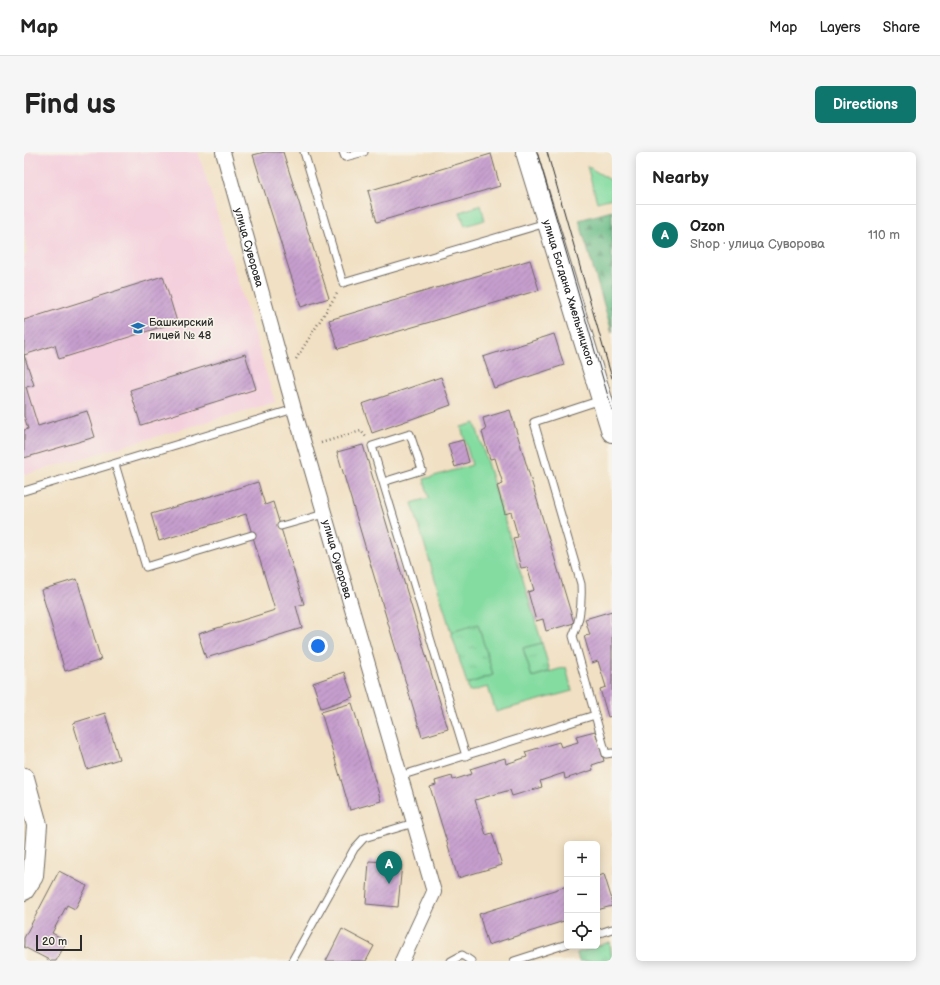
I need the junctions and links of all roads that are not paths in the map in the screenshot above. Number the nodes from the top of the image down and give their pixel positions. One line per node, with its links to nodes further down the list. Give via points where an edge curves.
1 (223, 152): 8 (street, улица Суворова)
2 (304, 152): 6 (lane, via 343,283)
3 (343, 152): 4 (lane, via 345,158)
4 (364, 152)
5 (526, 152): 6 (main road, улица Богдана Хмельницкого)
6 (548, 222): 7 (main road, улица Богдана Хмельницкого)
7 (603, 400): 9 (main road, улица Богдана Хмельницкого); 16 (lane, via 534,422 582,584 578,625 573,636)
8 (294, 409): 10 (lane); 13 (street, улица Суворова)
9 (612, 432)
10 (115, 464): 12 (lane); 15 (lane, via 146,567)
11 (383, 482): 11 (lane, via 372,446 410,434 422,470); 18 (lane)
12 (24, 491)
13 (324, 514): 14 (lane); 19 (street, улица Суворова)
14 (281, 526)
15 (252, 535)
16 (595, 715): 17 (lane, via 606,754); 18 (lane)
17 (612, 753)
18 (466, 756): 19 (lane)
19 (400, 776): 21 (street, улица Суворова)
20 (24, 778): 22 (main road, via 36,825 33,876)
21 (414, 823): 26 (lane, via 364,838 354,849); 27 (street, улица Суворова, via 434,892)
22 (24, 890)
23 (612, 929): 24 (lane)
24 (600, 933)
25 (564, 945): 30 (lane)
26 (292, 961)
27 (402, 961)
28 (451, 961): 29 (lane, via 462,955)
29 (471, 961)
30 (514, 961)

